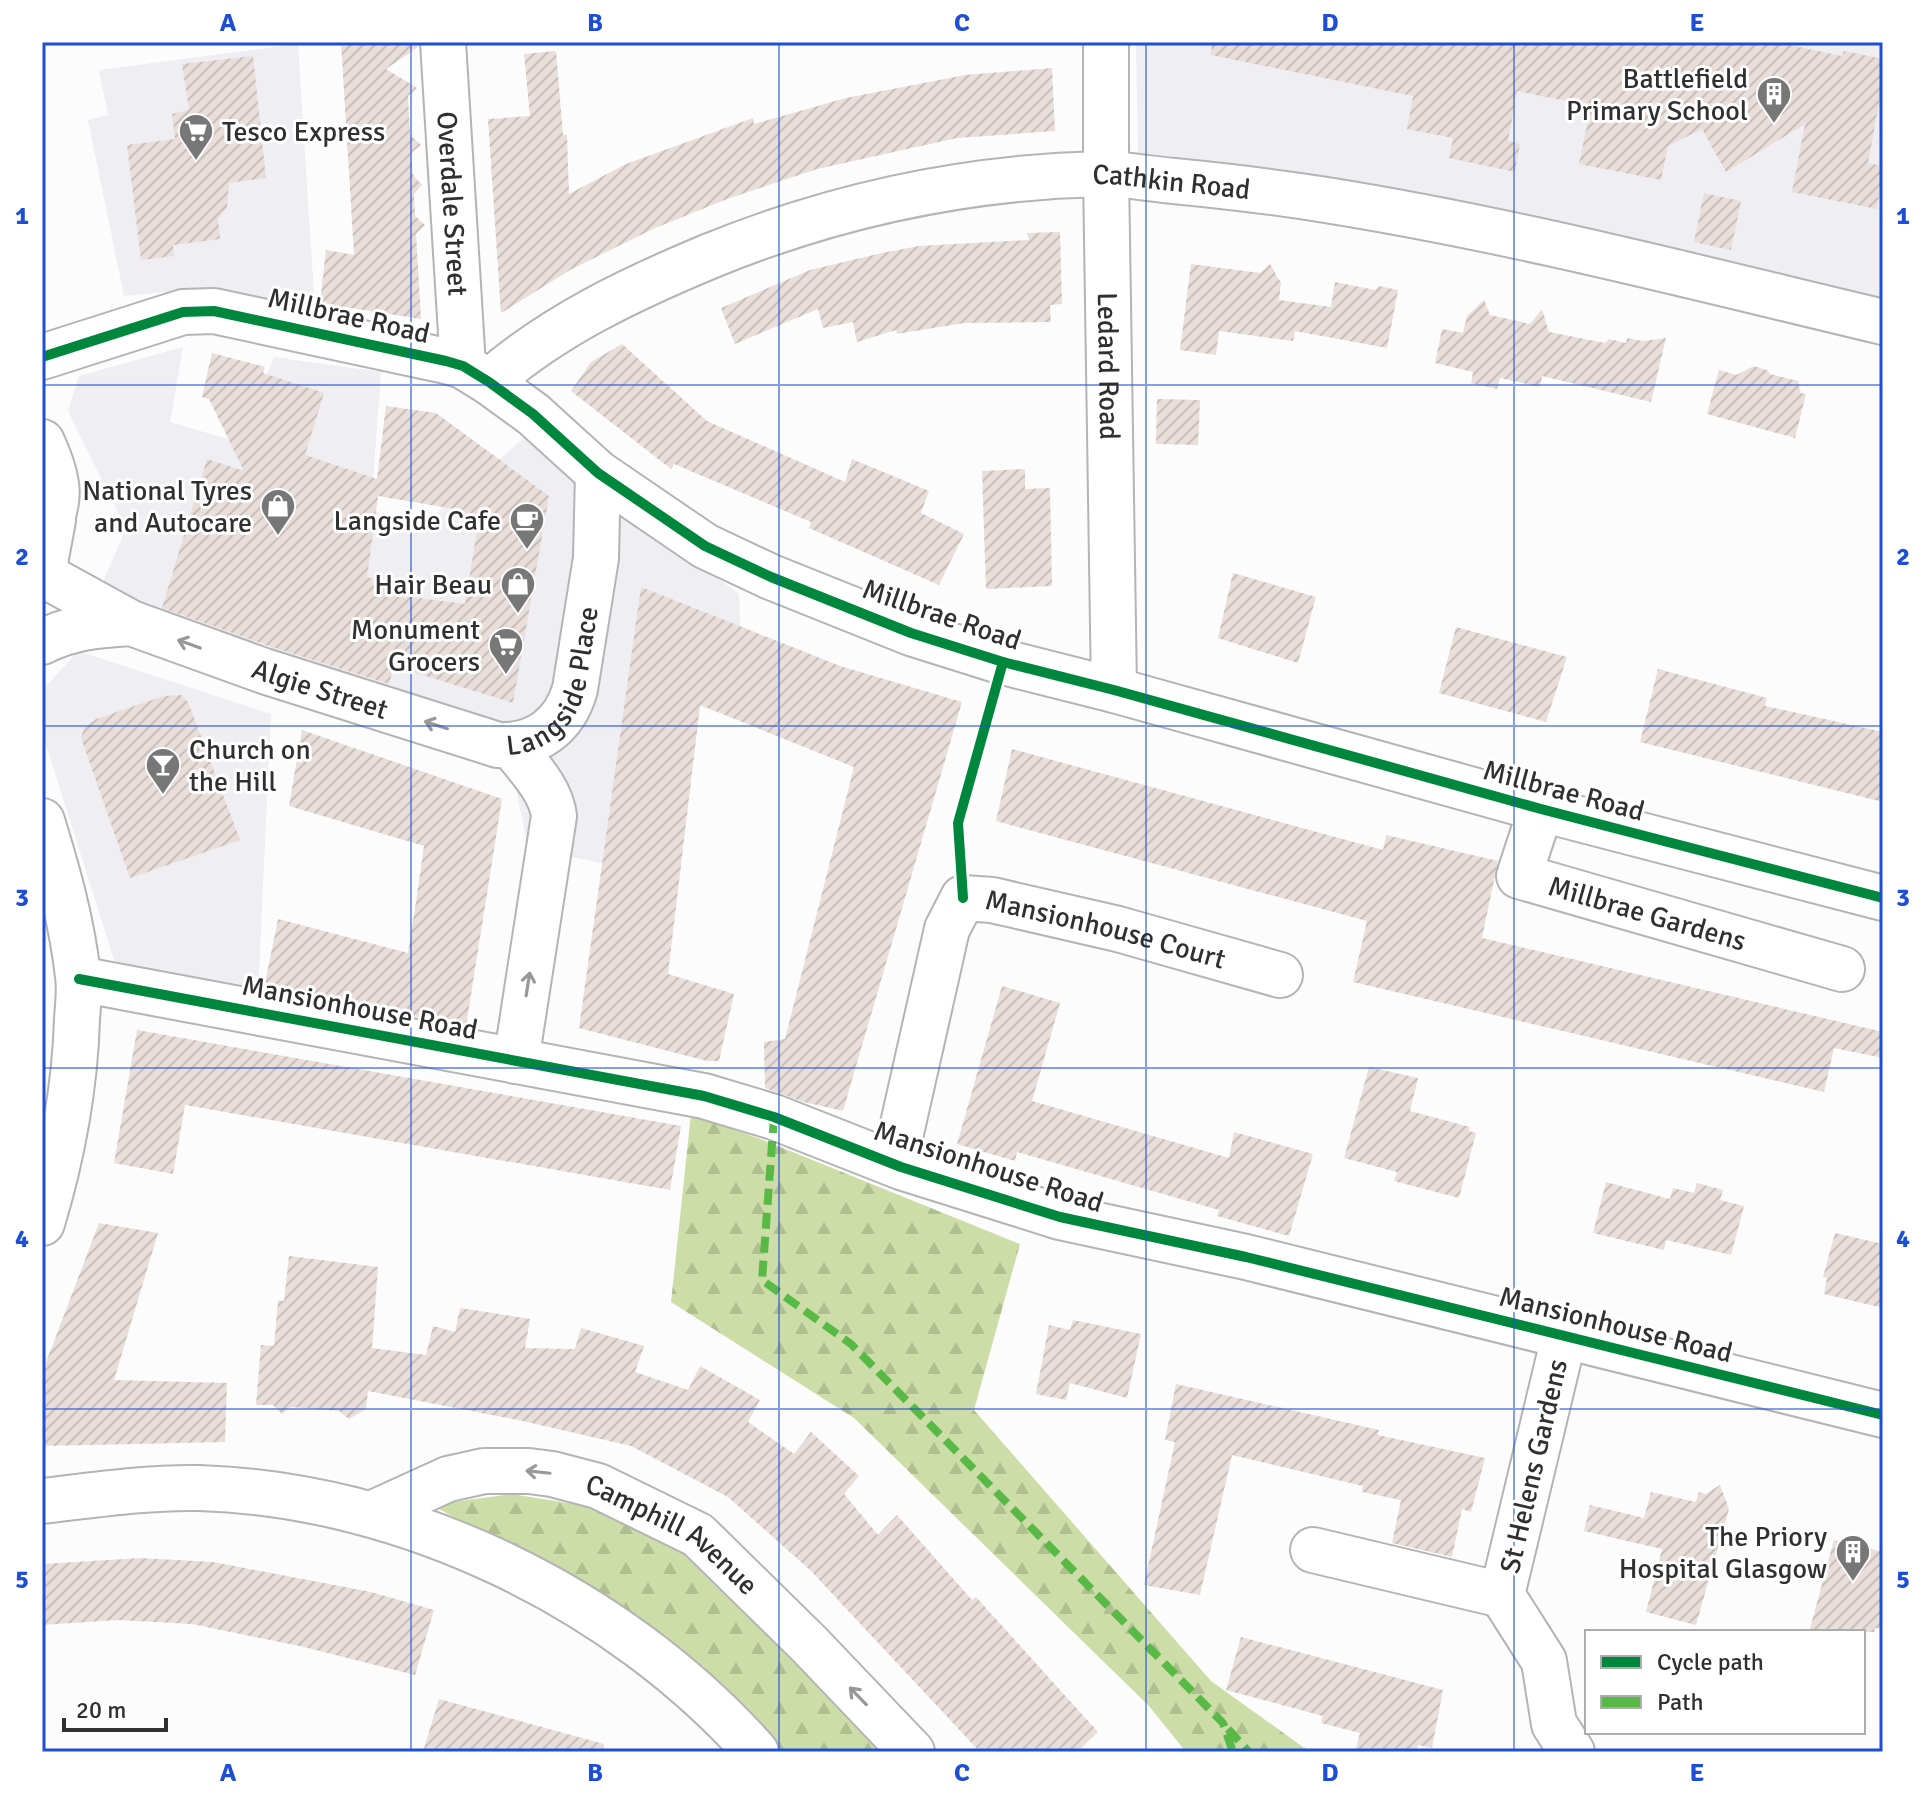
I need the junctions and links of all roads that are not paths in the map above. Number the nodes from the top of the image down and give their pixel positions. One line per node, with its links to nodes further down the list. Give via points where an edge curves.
1 (443, 42): 6 (street, Overdale Street)
2 (1106, 42): 3 (street, Ledard Road)
3 (1106, 174): 4 (street, Cathkin Road, via 1263,189 1426,216); 6 (street, Cathkin Road, via 1017,178 905,195 802,222 673,271); 14 (street, Ledard Road)
4 (1883, 322)
5 (54, 342): 6 (street, Millbrae Road, via 183,312 214,311)
6 (476, 374): 8 (street, Millbrae Road, via 533,414)
7 (42, 442): 10 (street, via 57,487)
8 (598, 473): 9 (street, Millbrae Road); 11 (street, Langside Place)
9 (705, 546): 11 (street, via 645,535 616,543); 14 (street, Millbrae Road, via 911,633)
10 (44, 557): 12 (street, Algie Street)
11 (596, 558): 15 (street, Langside Place, via 569,710 544,733)
12 (131, 623): 13 (street, Algie Street, via 92,626); 15 (street, Algie Street, one-way to 12, via 278,675)
13 (42, 642)
14 (1114, 690): 16 (street, Millbrae Road)
15 (511, 745): 22 (street, Langside Place, one-way to 15, via 554,816 547,793)
16 (1541, 809): 18 (street, Millbrae Road); 19 (street, Millbrae Gardens, via 1519,876)
17 (42, 821): 21 (street, via 66,898)
18 (1883, 898)
19 (1842, 969)
20 (1280, 975): 23 (street, Mansionhouse Court, via 1118,929 963,898 947,929)
21 (79, 979): 22 (street, Mansionhouse Road); 24 (street, via 68,1104)
22 (516, 1061): 23 (street, Mansionhouse Road, via 704,1096)
23 (894, 1164): 25 (street, Mansionhouse Road, via 1060,1217 1246,1257)
24 (42, 1223)
25 (1564, 1337): 26 (street, Mansionhouse Road); 30 (street, St Helens Gardens)
26 (1883, 1415)
27 (42, 1501): 28 (street, via 197,1488 299,1499)
28 (371, 1514): 31 (street, via 463,1547 561,1595 623,1634 684,1683); 32 (street, Camphill Avenue, one-way to 28, via 698,1535 598,1486 552,1474 484,1471 448,1479)
29 (1313, 1550): 30 (street, St Helens Gardens)
30 (1502, 1595): 33 (street, St Helens Gardens, via 1544,1661 1554,1724)
31 (756, 1752)
32 (912, 1752)
33 (1572, 1752)

